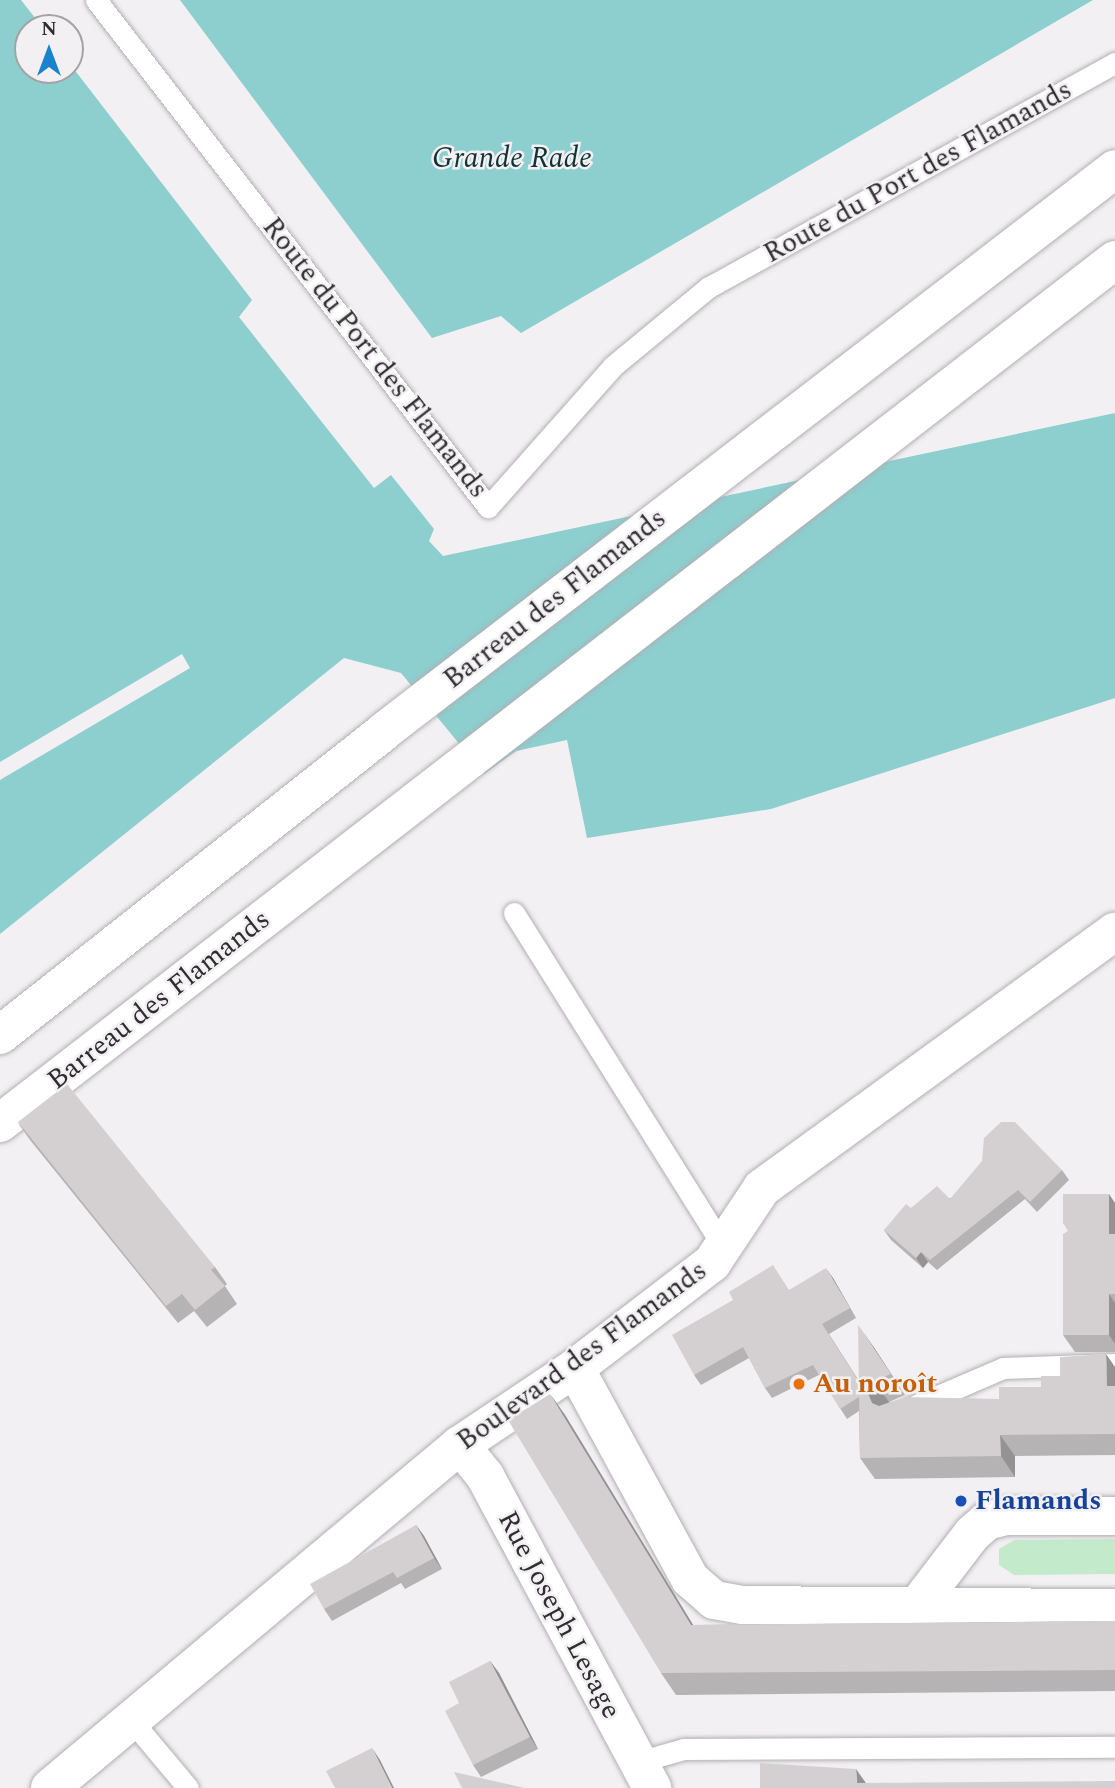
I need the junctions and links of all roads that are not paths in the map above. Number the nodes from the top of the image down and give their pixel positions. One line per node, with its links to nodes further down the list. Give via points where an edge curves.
1 (96, 0): 2 (lane, Route du Port des Flamands, via 488,507 613,366 709,287)
2 (1115, 63)
3 (1115, 169): 7 (main road, Barreau des Flamands, via 383,732)
4 (1115, 260): 8 (main road, Barreau des Flamands)
5 (514, 913): 9 (lane)
6 (1113, 937): 9 (main road, Boulevard des Flamands, via 762,1188)
7 (0, 1035)
8 (0, 1123)
9 (723, 1246): 11 (main road, Boulevard des Flamands, via 712,1263)
10 (1115, 1364): 12 (lane, via 1003,1368)
11 (575, 1368): 13 (main road, Boulevard des Flamands); 15 (main road, via 690,1579 713,1600 743,1605)
12 (895, 1414)
13 (460, 1445): 17 (main road, Boulevard des Flamands); 19 (main road, Rue Joseph Lesage, via 485,1476)
14 (1115, 1517): 15 (main road, via 987,1521)
15 (917, 1606): 16 (main road)
16 (1115, 1608)
17 (132, 1721): 20 (main road, Boulevard des Flamands); 21 (lane)
18 (1115, 1746): 19 (lane, via 684,1749)
19 (645, 1775)
20 (50, 1788)
21 (188, 1788)

